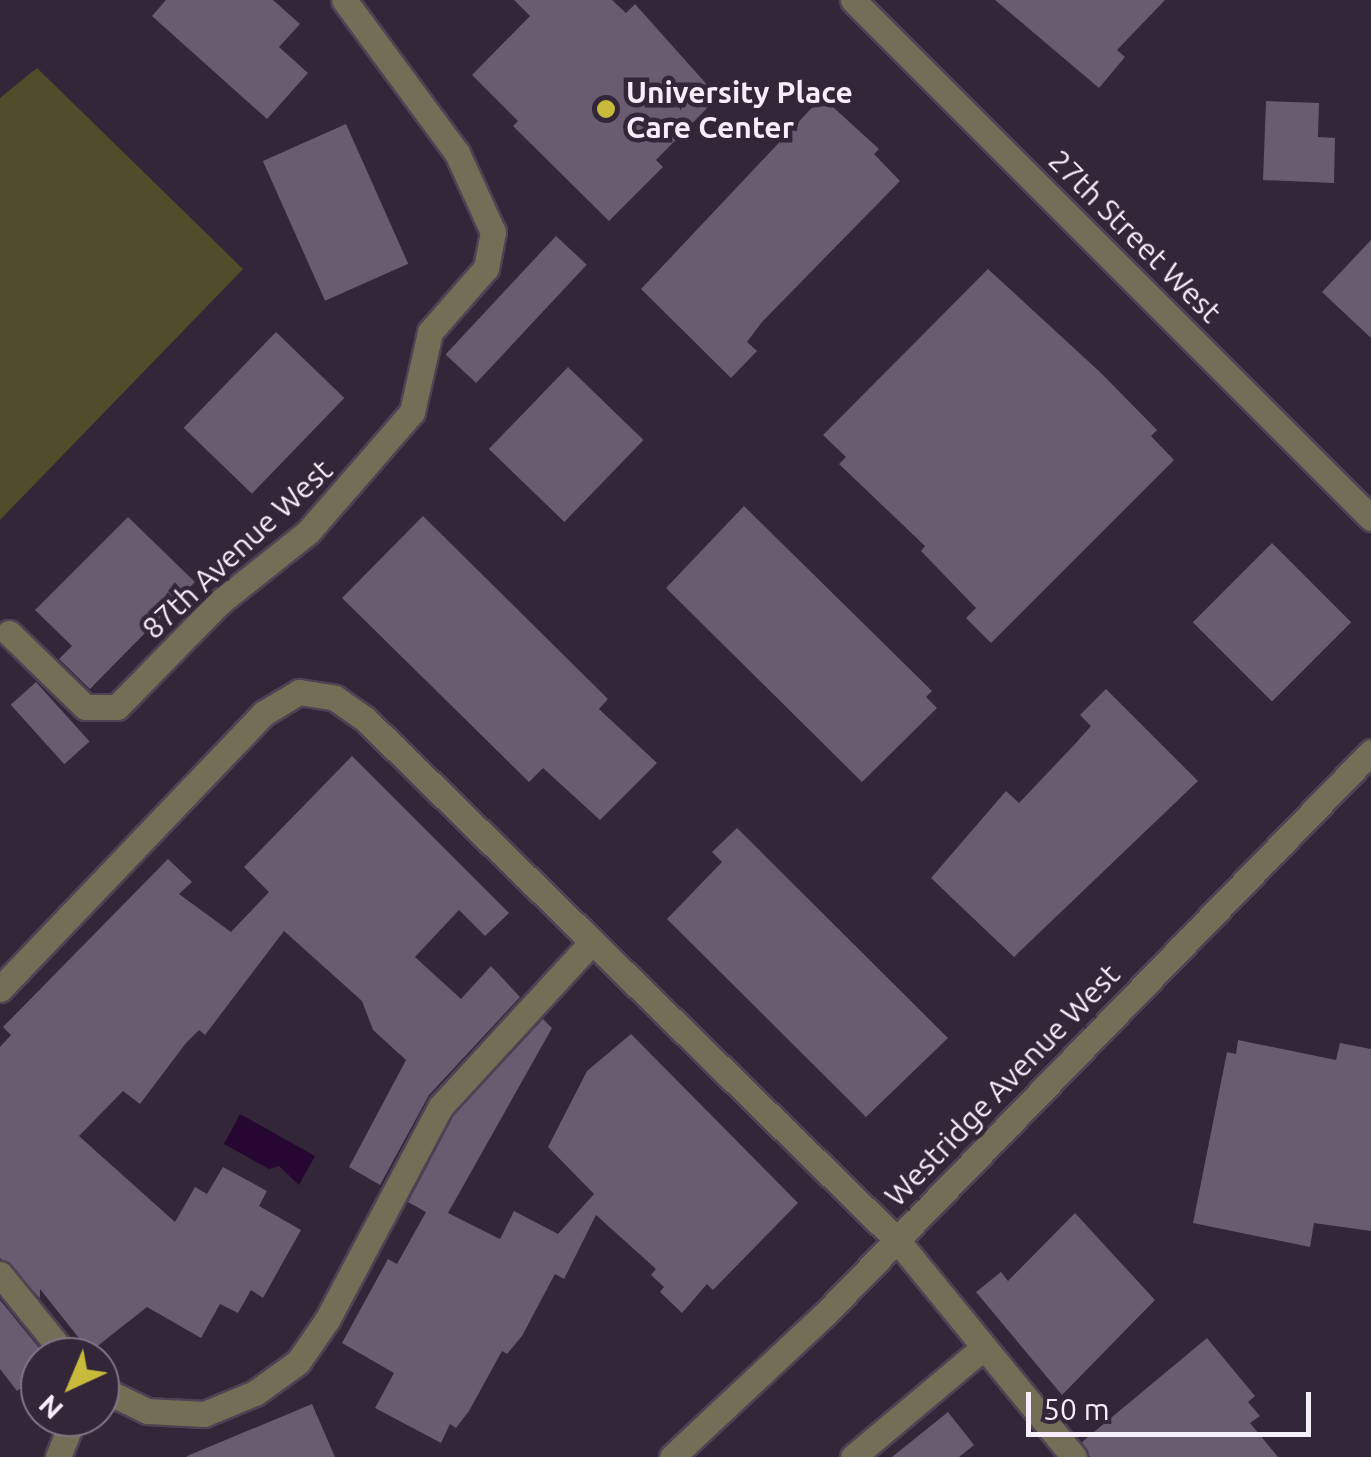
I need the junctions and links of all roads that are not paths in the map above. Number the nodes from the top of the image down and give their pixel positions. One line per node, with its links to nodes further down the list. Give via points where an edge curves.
1 (344, 0): 4 (street, 87th Avenue West, via 457,153 486,210 494,250 430,332 412,412 343,497 220,602 117,707 86,707)
2 (865, 4): 3 (street, 27th Street West)
3 (1371, 518)
4 (10, 633)
5 (1371, 752): 8 (street, Westridge Avenue West)
6 (592, 942): 7 (street, via 364,719 335,698 311,691 278,702 252,725); 8 (street); 12 (street, via 441,1106 298,1362 255,1393 204,1414 147,1411)
7 (0, 989)
8 (897, 1240): 11 (street); 13 (street, Westridge Avenue West)
9 (0, 1274): 10 (street)
10 (51, 1337)
11 (984, 1347): 14 (street); 15 (street)
12 (120, 1398)
13 (672, 1457)
14 (853, 1457)
15 (1074, 1457)

